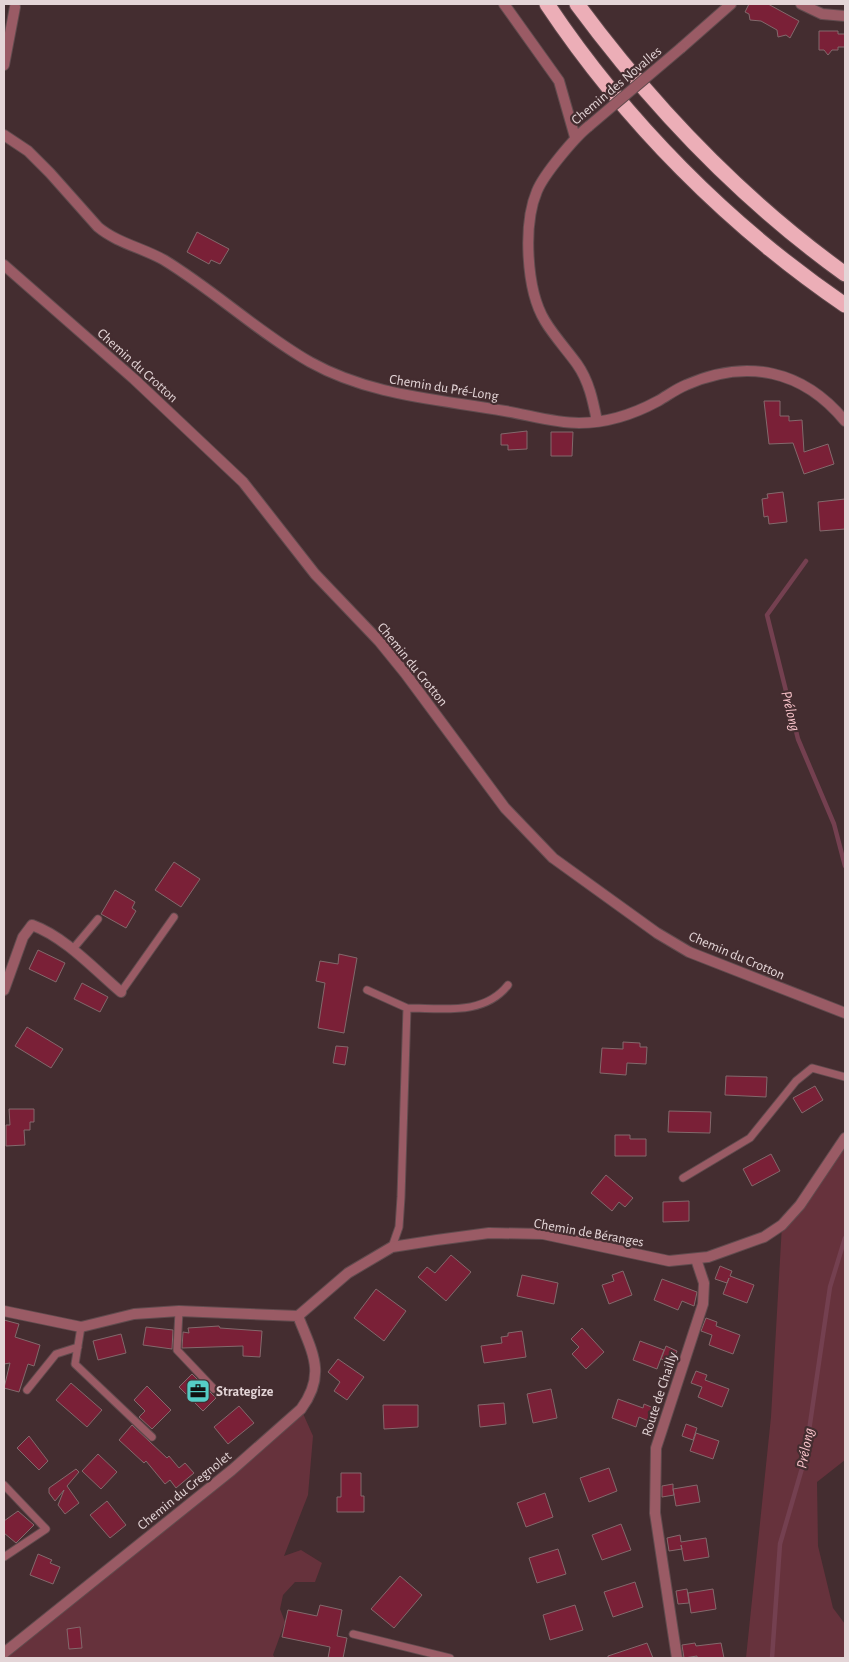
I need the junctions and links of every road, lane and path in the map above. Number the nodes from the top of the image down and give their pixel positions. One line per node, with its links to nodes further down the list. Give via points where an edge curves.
1 (504, 4): 10 (street, via 559,81)
2 (547, 4): 13 (highway, via 602,79 679,165 758,238)
3 (577, 4): 12 (highway, via 646,91 711,161 773,218)
4 (731, 4): 10 (street, Chemin des Novalles, bridge)
5 (802, 4): 7 (street, via 822,14)
6 (15, 8): 8 (street)
7 (845, 16)
8 (4, 65)
9 (4, 134): 14 (street, Chemin du Pré-Long, via 33,156 108,236 165,261 310,361 371,388 404,396 577,423)
10 (575, 137): 14 (street, Chemin des Novalles, via 537,190 528,255 532,288 544,320 579,366 592,395)
11 (4, 265): 24 (street, Chemin du Crotton, via 134,379 243,482 314,574 405,672 505,808 552,858 689,952)
12 (845, 274)
13 (845, 305)
14 (597, 421): 15 (street, Chemin du Pré-Long, via 623,416 686,385 726,372 783,375 802,383 833,407)
15 (845, 421)
16 (174, 917): 22 (lane)
17 (98, 919): 18 (lane)
18 (72, 950): 20 (street, via 32,925 23,937); 22 (street)
19 (508, 985): 23 (lane, via 486,1004 469,1008)
20 (4, 990)
21 (367, 990): 23 (lane)
22 (121, 992)
23 (407, 1008): 28 (lane, via 401,1197 399,1227)
24 (845, 1014)
25 (845, 1077): 27 (lane, via 812,1068 796,1081 750,1138)
26 (845, 1138): 29 (street, Chemin de Béranges, via 800,1205 782,1225 764,1237 708,1258)
27 (683, 1178)
28 (392, 1247): 29 (street, Chemin de Béranges, via 489,1233 543,1234 669,1261); 32 (street, Chemin de Béranges, via 348,1273)
29 (696, 1259): 43 (street, Route de Chailly, via 704,1283 702,1304 656,1448 655,1513)
30 (4, 1311): 33 (street)
31 (179, 1311): 32 (street); 33 (street, via 134,1314); 35 (lane, via 177,1350)
32 (298, 1316): 41 (street, Chemin du Gregnolet, via 315,1358 316,1372 310,1397 301,1409 232,1470)
33 (81, 1327): 34 (lane)
34 (78, 1347): 36 (lane, via 56,1354); 37 (lane, via 75,1364)
35 (214, 1389)
36 (27, 1390)
37 (152, 1437)
38 (4, 1485): 39 (lane, via 46,1529)
39 (4, 1557)
40 (353, 1634): 42 (lane)
41 (4, 1654)
42 (450, 1658)
43 (677, 1658)

